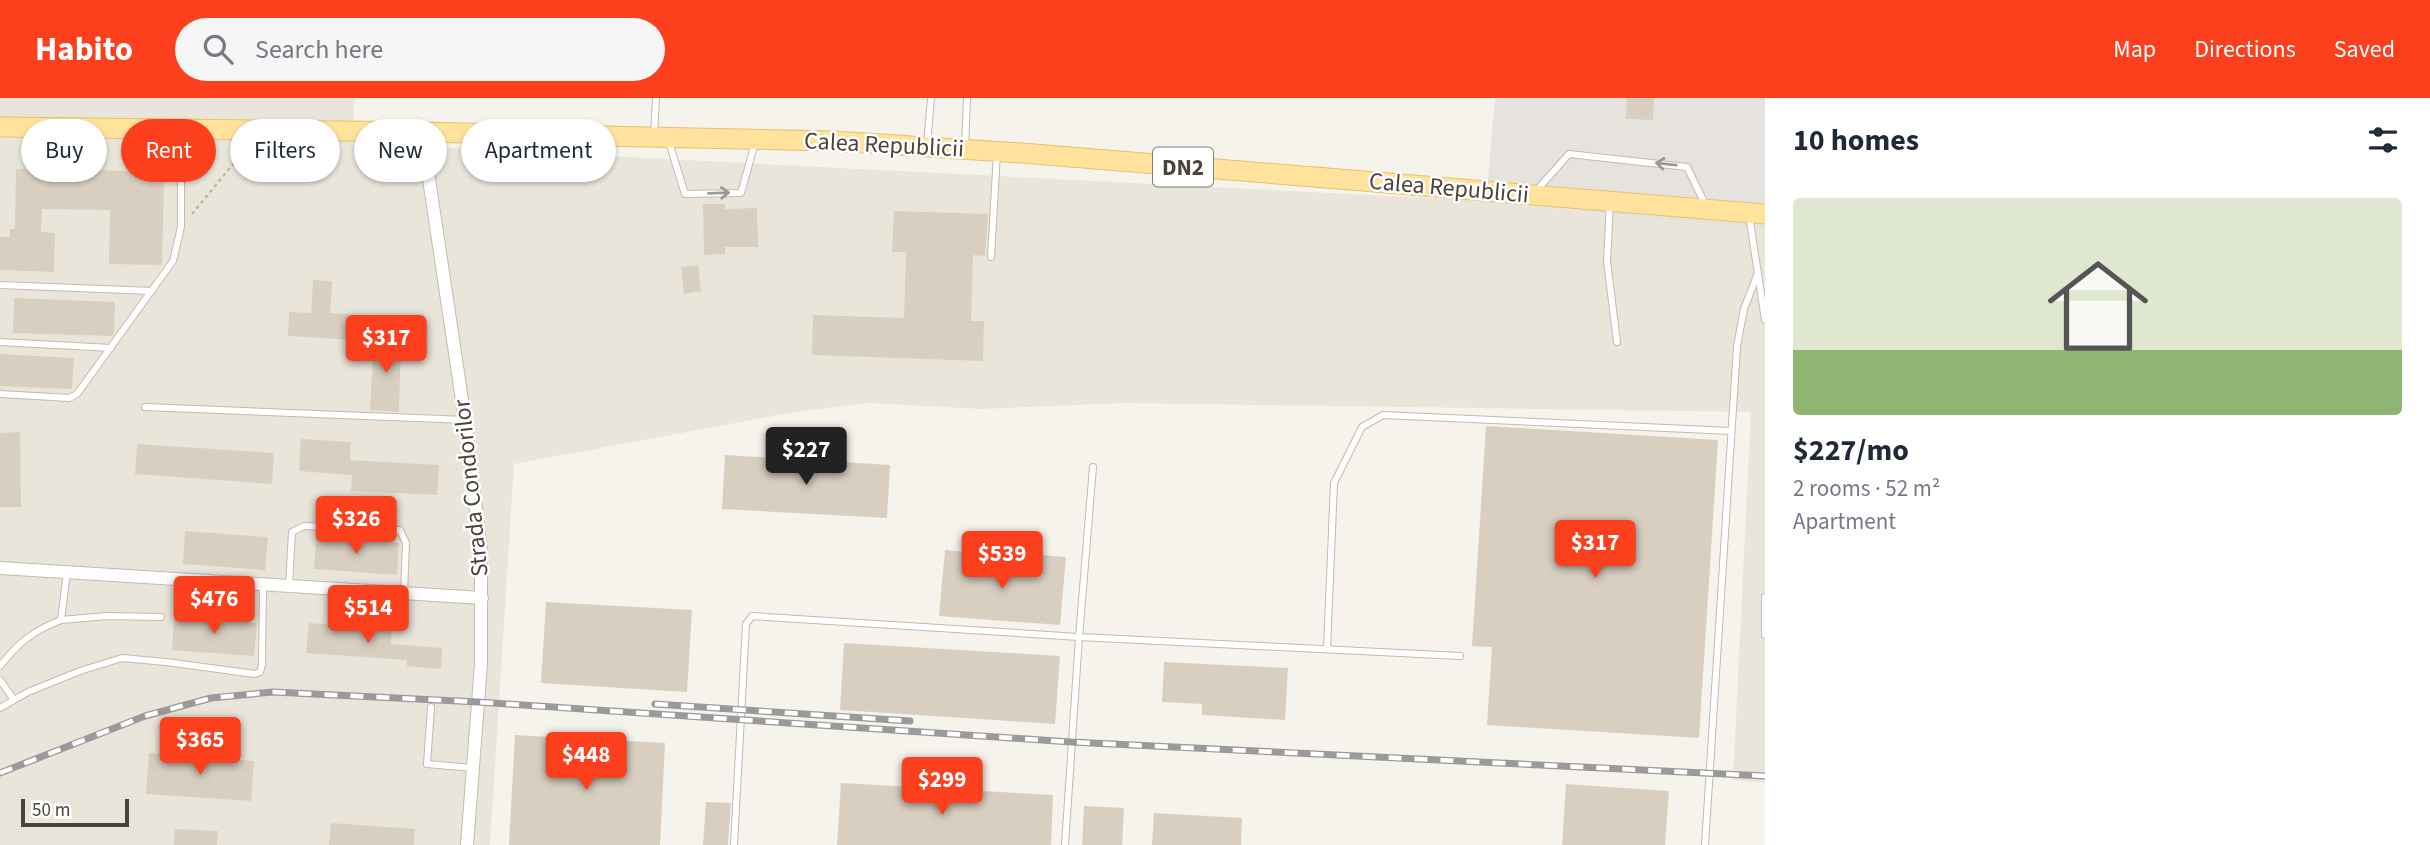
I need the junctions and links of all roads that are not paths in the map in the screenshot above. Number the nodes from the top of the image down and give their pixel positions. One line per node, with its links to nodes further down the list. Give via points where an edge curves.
1 (656, 98): 7 (lane)
2 (931, 98): 9 (lane)
3 (967, 98): 10 (lane)
4 (0, 127): 5 (main road, Calea Republicii / DN2)
5 (354, 132)
6 (447, 133): 7 (main road, Calea Republicii / DN2)
7 (661, 137): 8 (main road, Calea Republicii / DN2); 8 (lane, one-way to 8, via 685,194 741,192)
8 (757, 140): 9 (main road, Calea Republicii / DN2)
9 (927, 147): 10 (main road, Calea Republicii / DN2)
10 (964, 149): 11 (main road, Calea Republicii / DN2)
11 (998, 152): 14 (main road, Calea Republicii / DN2); 18 (lane)
12 (181, 182): 21 (lane, via 181,227 173,261)
13 (429, 182): 28 (street, Strada Condorilor)
14 (1533, 195): 15 (main road, Calea Republicii / DN2); 16 (lane, one-way to 14, via 1687,166 1569,154)
15 (1610, 201): 16 (main road, Calea Republicii / DN2); 24 (lane, via 1607,261)
16 (1708, 209): 17 (main road, Calea Republicii / DN2)
17 (1757, 214): 19 (lane)
18 (991, 257)
19 (1758, 273): 22 (lane); 29 (lane, via 1744,309 1737,346)
20 (0, 285): 21 (lane)
21 (152, 291): 25 (lane)
22 (1765, 320)
23 (0, 342): 25 (lane)
24 (1617, 342)
25 (111, 348): 26 (lane, via 77,394 69,398)
26 (0, 394)
27 (145, 407): 28 (lane)
28 (465, 420): 37 (street, Strada Condorilor)
29 (1731, 430): 42 (lane, via 1382,415 1362,427 1334,483); 53 (lane)
30 (1093, 467): 41 (lane)
31 (0, 568): 32 (street)
32 (67, 572): 33 (street); 39 (lane)
33 (263, 584): 34 (street); 46 (lane, via 260,672 122,658)
34 (289, 586): 35 (street); 35 (lane, via 292,532 297,528 400,530 406,543)
35 (404, 593): 37 (street)
36 (1765, 597): 40 (lane)
37 (482, 598): 49 (street, Strada Condorilor)
38 (161, 617): 39 (lane)
39 (61, 620): 44 (lane, via 21,641)
40 (1765, 635)
41 (1079, 637): 42 (lane); 51 (lane, via 752,616 746,624); 52 (lane)
42 (1327, 649): 43 (lane)
43 (1460, 656)
44 (0, 666)
45 (0, 680): 46 (lane)
46 (14, 700): 48 (lane)
47 (432, 707): 49 (lane, via 427,764)
48 (0, 708)
49 (473, 768): 50 (street, Strada Condorilor)
50 (467, 845)
51 (733, 845)
52 (1065, 845)
53 (1705, 845)

